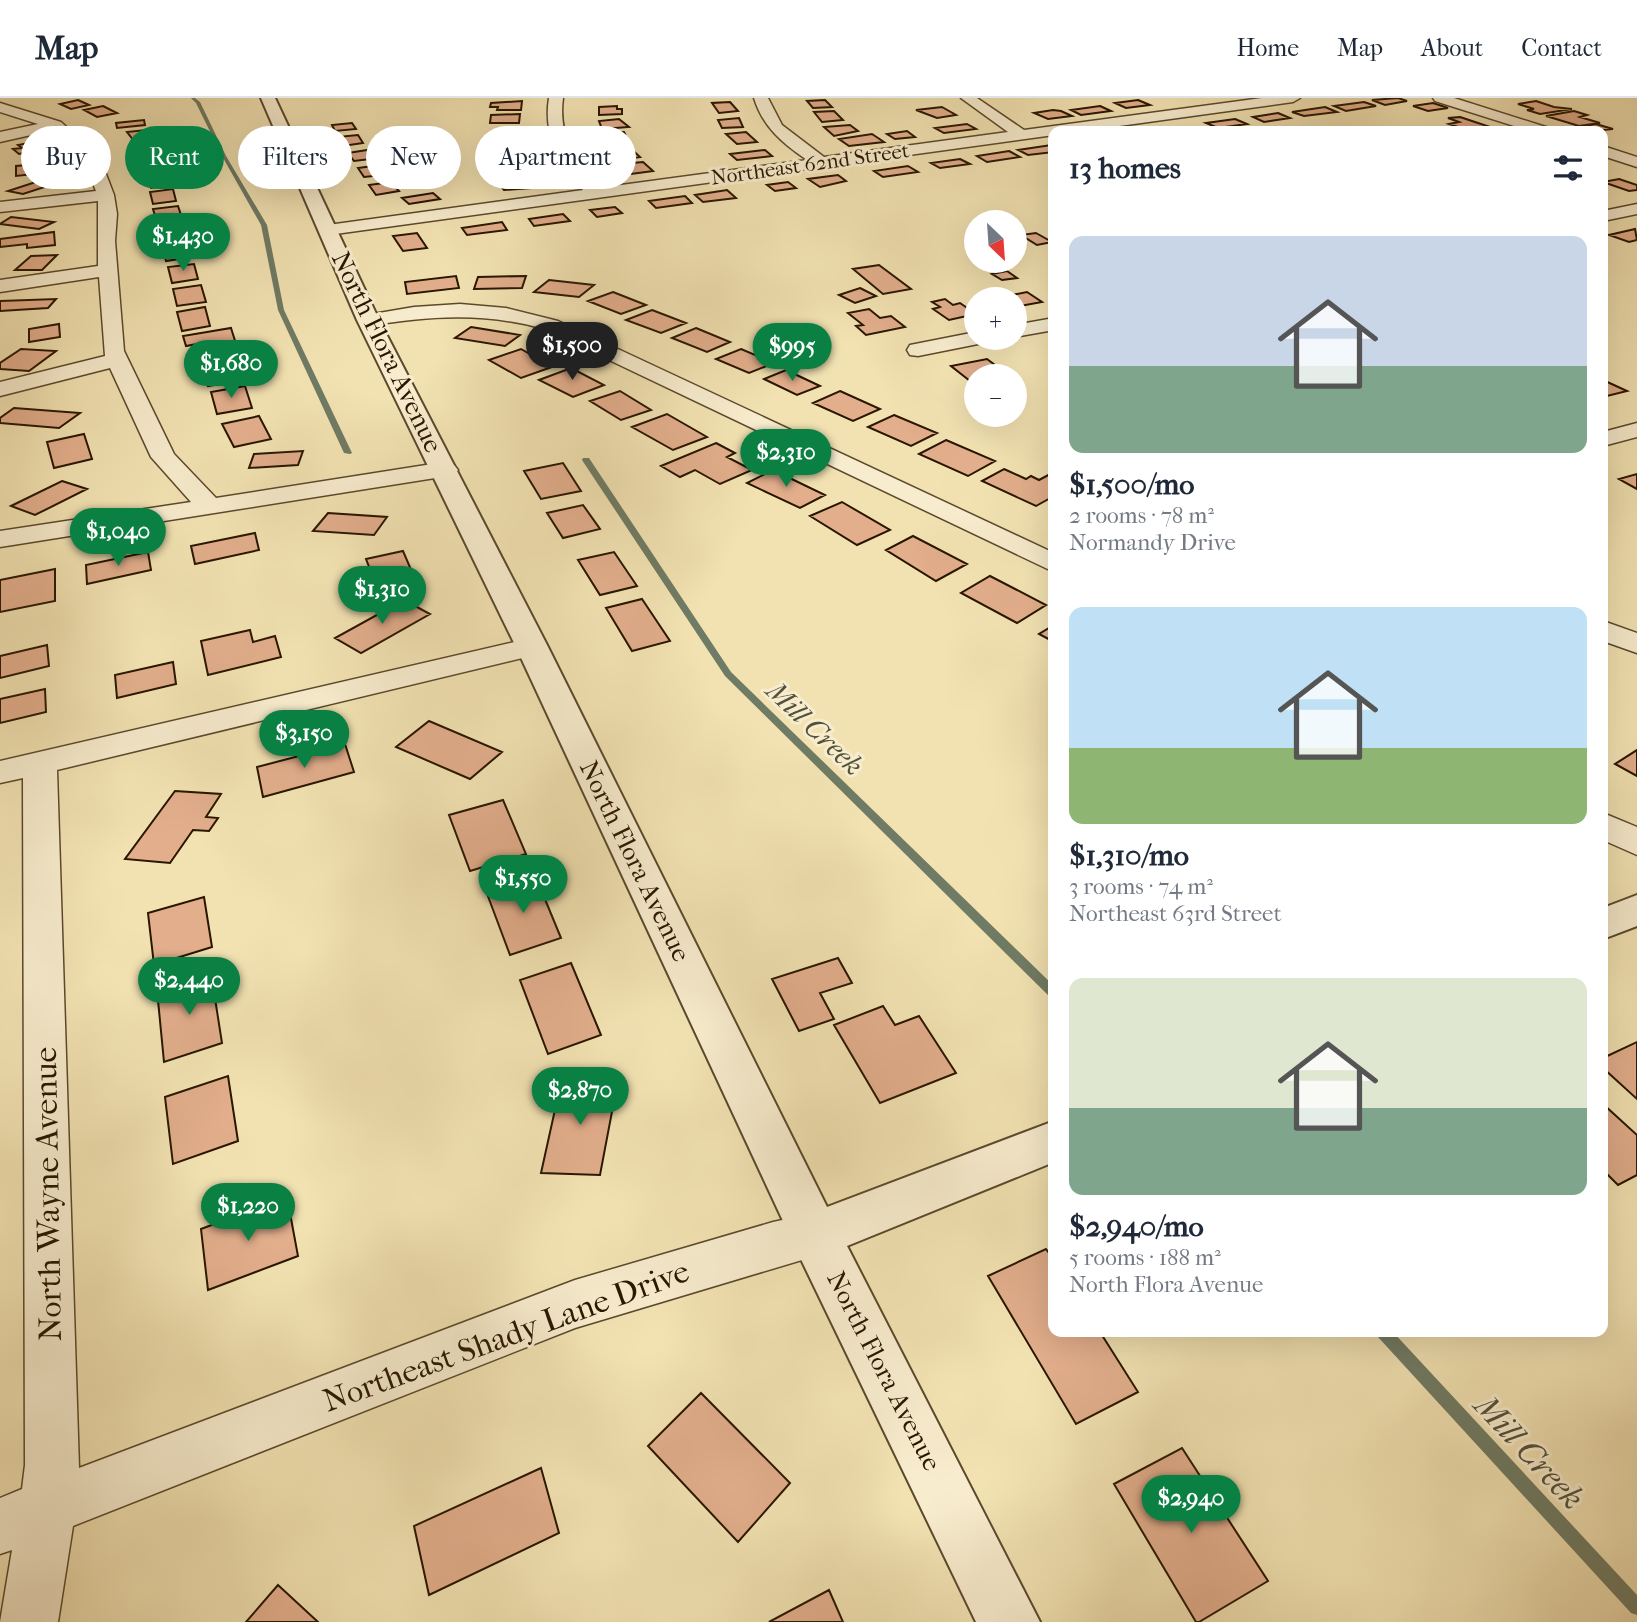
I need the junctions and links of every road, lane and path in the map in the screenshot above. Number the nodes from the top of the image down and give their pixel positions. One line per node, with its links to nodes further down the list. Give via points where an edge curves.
1 (268, 98): 22 (street, North Flora Avenue)
2 (556, 98): 17 (street, via 553,114 559,144)
3 (761, 98): 16 (street, via 777,130)
4 (968, 98): 12 (street)
5 (1293, 98): 9 (street, Northeast 62nd Street)
6 (1440, 98): 10 (street)
7 (0, 107): 8 (street)
8 (56, 125): 13 (street); 18 (street, via 89,159)
9 (1087, 126)
10 (1528, 126)
11 (1048, 131): 12 (street, Northeast 62nd Street)
12 (1021, 135): 16 (street, Northeast 62nd Street)
13 (0, 137)
14 (1608, 153): 15 (street)
15 (1637, 162)
16 (822, 163): 17 (street, Northeast 62nd Street)
17 (595, 193): 22 (street, Northeast 62nd Street)
18 (106, 195): 19 (street); 23 (street)
19 (0, 206)
20 (1637, 209): 21 (street)
21 (1608, 215)
22 (328, 230): 25 (street, North Flora Avenue)
23 (107, 270): 24 (street); 30 (street)
24 (0, 286)
25 (368, 320): 34 (street, North Flora Avenue); 37 (street, via 463,310 511,314 551,325)
26 (1048, 325): 27 (street)
27 (1027, 329)
28 (964, 341): 29 (street)
29 (918, 350)
30 (117, 360): 31 (street); 35 (street, via 163,457)
31 (0, 390)
32 (1637, 430): 33 (street)
33 (1608, 438)
34 (445, 470): 35 (street); 40 (street, North Flora Avenue)
35 (209, 506): 36 (street)
36 (0, 539)
37 (1048, 561)
38 (1608, 632): 39 (street)
39 (1637, 644)
40 (532, 647): 41 (street); 47 (street, North Flora Avenue)
41 (20, 768): 48 (street, North Wayne Avenue, via 52,1465)
42 (1608, 828): 43 (street)
43 (1637, 842)
44 (1637, 910): 45 (street)
45 (1608, 921)
46 (1048, 1143): 47 (street, Northeast Shady Lane Drive)
47 (815, 1235): 48 (street, Northeast Shady Lane Drive, via 575,1304); 50 (street, North Flora Avenue)
48 (24, 1516): 49 (street, North Wayne Avenue)
49 (28, 1622)
50 (1009, 1622)

